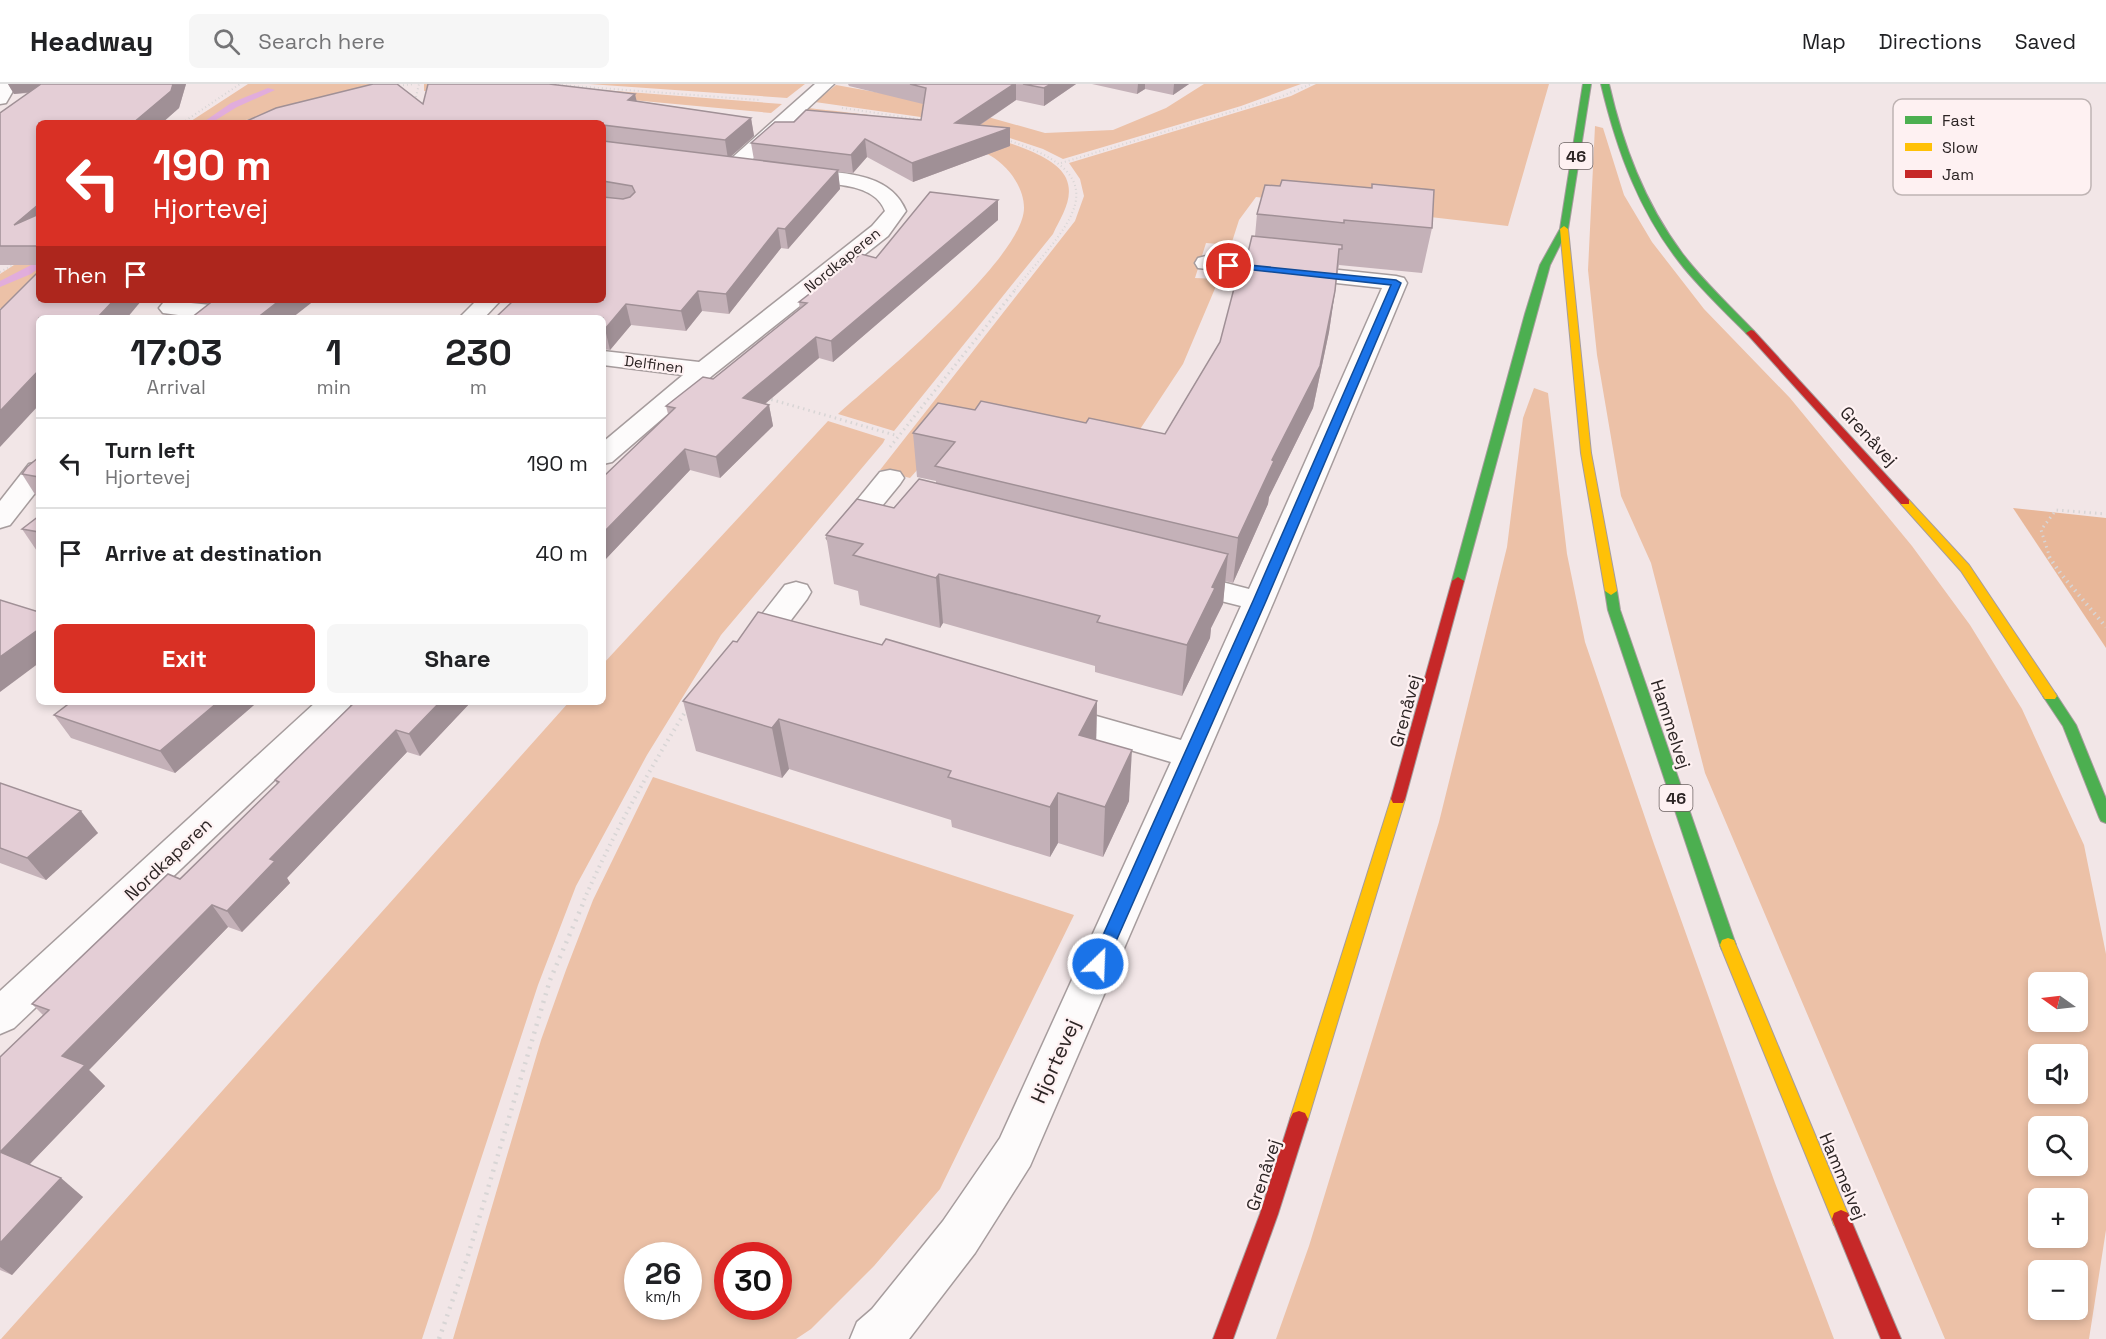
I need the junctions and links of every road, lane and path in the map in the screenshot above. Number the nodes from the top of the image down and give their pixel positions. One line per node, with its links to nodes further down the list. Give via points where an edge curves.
1 (8, 84): 11 (street)
2 (240, 84): 14 (path)
3 (417, 84): 10 (path); 13 (path)
4 (546, 84): 9 (path)
5 (825, 84): 12 (street)
6 (1311, 84): 17 (path, via 1280,97)
7 (1587, 84): 20 (main road, Grenåvej / 46)
8 (1605, 84): 51 (main road, Grenåvej, via 1616,131 1639,192 1680,256 1965,568 2069,725)
9 (579, 85): 12 (path)
10 (391, 87)
11 (0, 99)
12 (801, 103): 15 (path); 19 (street)
13 (414, 104)
14 (186, 120)
15 (926, 120)
16 (999, 138): 17 (path)
17 (1061, 163): 31 (path, via 1077,182 1073,212)
18 (709, 165): 19 (street, Nordkaperen)
19 (732, 168): 29 (street, Nordkaperen, via 855,182 880,190 891,199 896,211 880,231)
20 (1564, 229): 55 (main road, Grenåvej, via 1545,265 1530,314 1411,758 1269,1214); 56 (main road, Hammelvej / 46, via 1586,453 1614,610 1718,922)
21 (22, 258): 23 (path)
22 (1206, 263): 42 (street, Hjortevej, via 1396,283)
23 (0, 272)
24 (487, 303): 27 (street)
25 (171, 309): 26 (street)
26 (237, 315)
27 (474, 315)
28 (606, 358): 29 (street, Delfinen)
29 (704, 370): 32 (street, Nordkaperen)
30 (763, 397): 31 (path)
31 (898, 436): 33 (path)
32 (606, 453)
33 (887, 466): 35 (street)
34 (36, 474): 38 (street)
35 (868, 504): 36 (street); 39 (street)
36 (903, 513)
37 (2106, 514): 43 (path, via 2056,510 2041,530 2047,553 2061,574)
38 (0, 519)
39 (840, 539)
40 (1156, 575): 42 (street)
41 (796, 592): 44 (street)
42 (1259, 601): 50 (street, Hjortevej)
43 (2106, 627)
44 (763, 634): 45 (street); 46 (street)
45 (797, 644)
46 (730, 678)
47 (333, 705): 52 (street, Nordkaperen)
48 (688, 707): 53 (path, via 598,868 550,980)
49 (1022, 707): 50 (street)
50 (1191, 755): 54 (street, Hjortevej, via 1015,1152 959,1237 889,1326)
51 (2106, 817)
52 (0, 1016)
53 (439, 1339)
54 (874, 1339)
55 (1223, 1339)
56 (1891, 1339)

